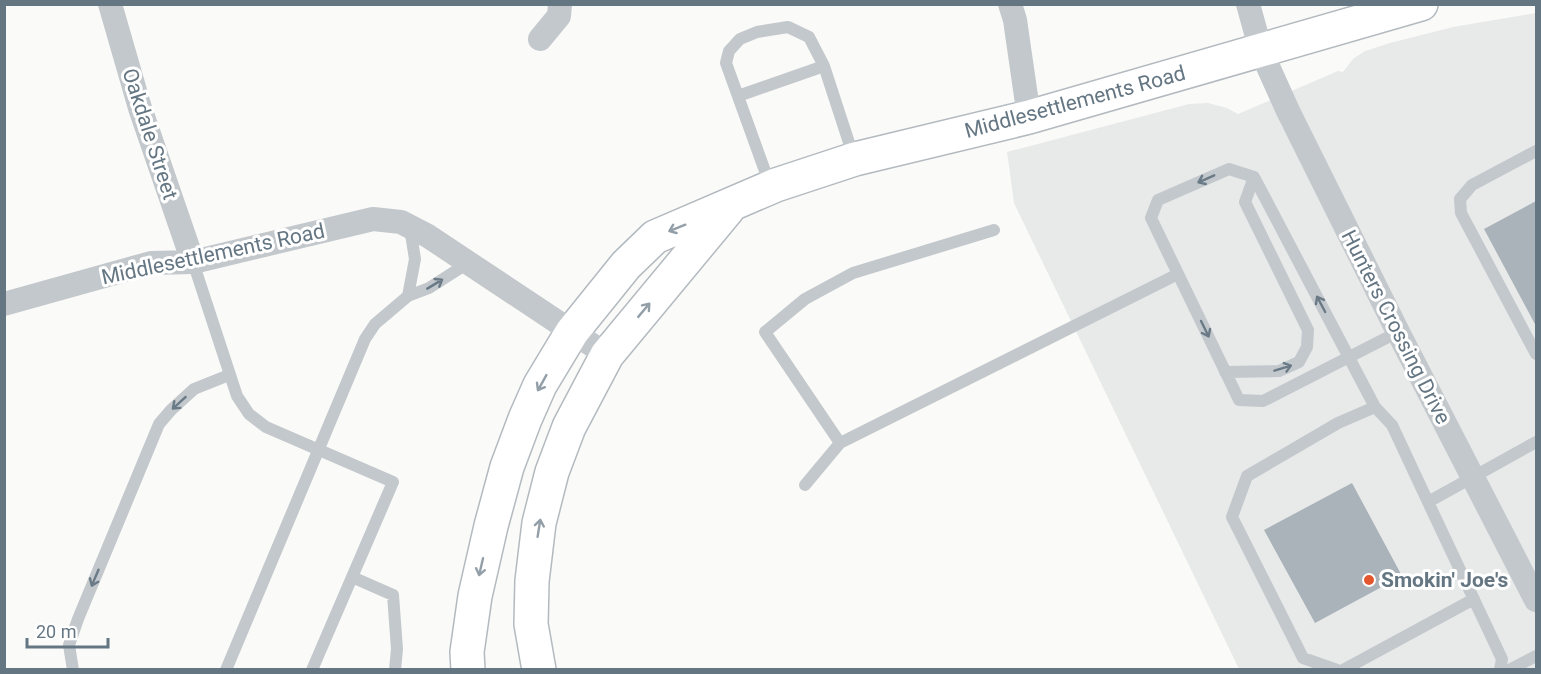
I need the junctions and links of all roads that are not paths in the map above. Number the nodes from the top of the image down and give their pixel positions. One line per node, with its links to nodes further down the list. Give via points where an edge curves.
1 (110, 4): 18 (street, Oakdale Street, via 140,108)
2 (560, 4): 6 (street, via 559,16)
3 (1010, 4): 10 (street)
4 (1248, 4): 7 (street, Hunters Crossing Drive)
5 (1421, 4): 7 (main road, Middlesettlements Road)
6 (540, 39)
7 (1261, 51): 10 (main road, Middlesettlements Road); 24 (street, Hunters Crossing Drive)
8 (824, 66): 9 (lane); 9 (lane, via 809,37 788,27 757,32 740,39 729,51 726,63); 12 (lane)
9 (738, 96): 14 (lane)
10 (1029, 117): 12 (main road, Middlesettlements Road)
11 (1536, 151): 25 (lane, via 1472,185 1460,199 1461,213)
12 (855, 159): 14 (main road, Middlesettlements Road)
13 (1254, 177): 20 (lane, one-way to 20, via 1229,169 1158,200 1151,218); 27 (lane, one-way to 13); 28 (lane, one-way to 13, via 1279,371 1299,362 1307,346 1308,330 1245,202)
14 (771, 187): 15 (main road, Middlesettlements Road)
15 (731, 206): 23 (main road, Middlesettlements Road, one-way to 23, via 655,237 626,265); 26 (main road, Middlesettlements Road, one-way to 15)
16 (410, 226): 18 (street, Middlesettlements Road, via 374,219); 19 (street, Middlesettlements Road); 21 (lane, via 415,260)
17 (994, 230): 32 (lane, via 853,273 805,299 765,332)
18 (193, 262): 22 (street, Middlesettlements Road, via 151,263); 29 (lane)
19 (468, 263): 21 (lane, one-way to 19, via 429,288); 23 (street, Middlesettlements Road)
20 (1178, 274): 28 (lane, one-way to 28); 32 (lane)
21 (408, 296): 33 (lane, via 375,324 365,339)
22 (4, 304)
23 (572, 332): 26 (street, Middlesettlements Road); 45 (main road, one-way to 45, via 540,386 507,467 475,596)
24 (1398, 332): 27 (lane); 34 (street, Hunters Crossing Drive)
25 (1536, 354)
26 (608, 355): 46 (main road, one-way to 26, via 531,624 539,523 569,427)
27 (1349, 356): 28 (lane, via 1263,401 1239,400); 30 (lane)
28 (1225, 372)
29 (229, 375): 33 (lane, via 249,414 266,428); 41 (lane, one-way to 41, via 194,389 159,424 78,619 69,645)
30 (1375, 407): 36 (lane, via 1392,425); 47 (lane, via 1338,423 1248,476 1233,517 1303,658)
31 (1536, 442): 34 (lane)
32 (840, 443): 35 (lane)
33 (319, 450): 37 (lane, via 393,482); 42 (lane)
34 (1474, 477): 36 (lane); 39 (street, Hunters Crossing Drive)
35 (805, 485)
36 (1428, 502): 38 (lane)
37 (352, 577): 43 (lane); 44 (lane, via 393,595)
38 (1474, 599): 48 (lane); 49 (lane, via 1502,659)
39 (1536, 600)
40 (1536, 656): 50 (lane)
41 (73, 669)
42 (226, 669)
43 (312, 669)
44 (395, 669)
45 (468, 669)
46 (539, 669)
47 (1337, 669)
48 (1343, 669)
49 (1500, 669)
50 (1509, 669)

